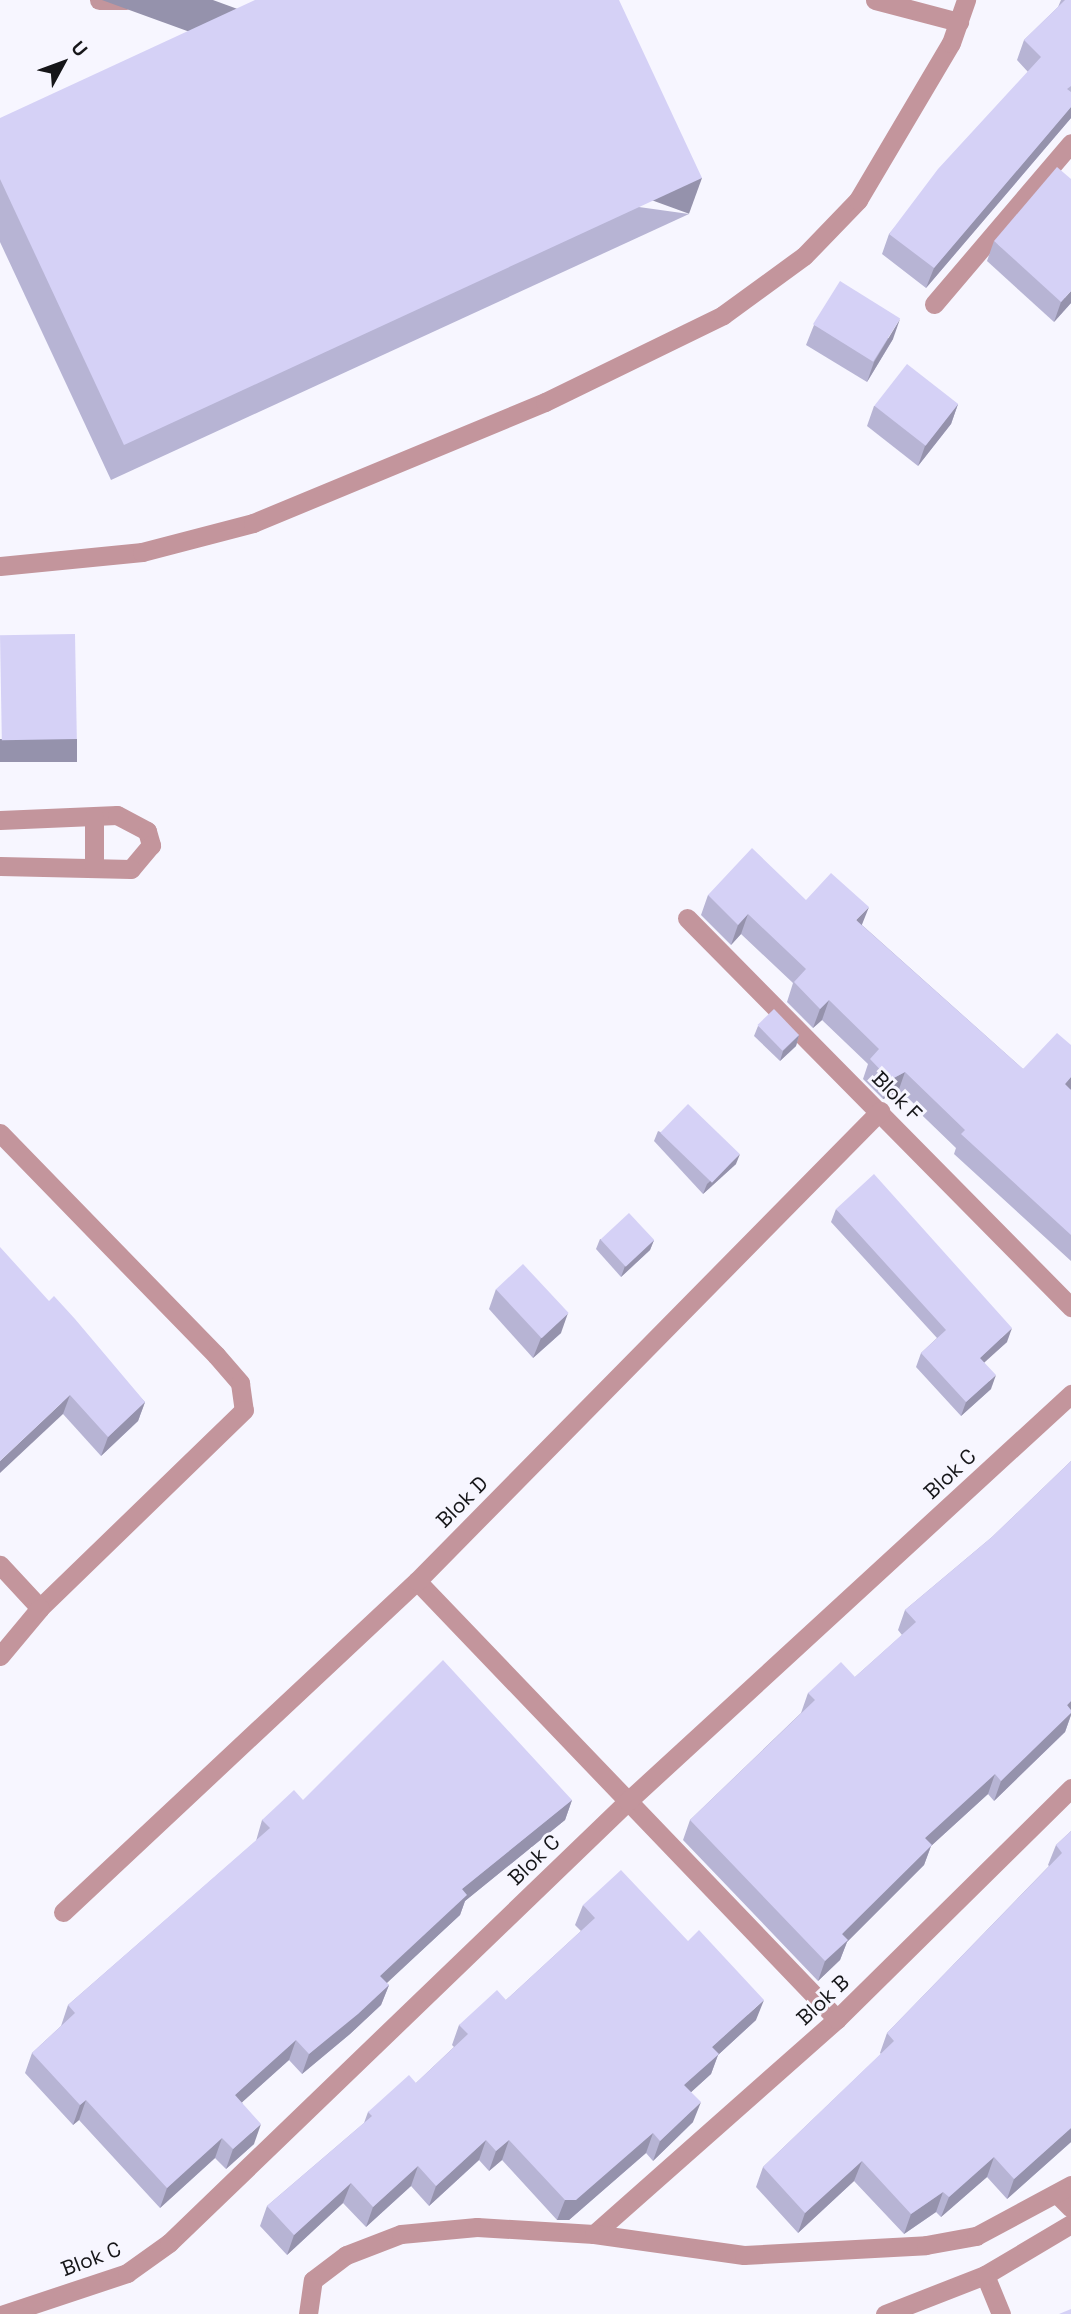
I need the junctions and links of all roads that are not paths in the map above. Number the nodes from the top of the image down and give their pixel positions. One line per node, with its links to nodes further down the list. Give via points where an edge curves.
1 (99, 0): 2 (street)
2 (126, 0)
3 (875, 0): 5 (street)
4 (966, 0): 5 (street)
5 (959, 22): 8 (street, via 858,200 804,256 723,315 545,402 253,523 142,552)
6 (1071, 143): 7 (street)
7 (934, 304)
8 (0, 566)
9 (94, 817): 10 (street); 12 (street); 12 (street, via 133,819 151,845 131,869)
10 (0, 820)
11 (0, 866): 12 (street)
12 (94, 867)
13 (687, 918): 14 (street, Blok F)
14 (880, 1111): 16 (street, Blok F); 19 (street, Blok D)
15 (0, 1133): 20 (street, via 240,1382 244,1410)
16 (1071, 1307)
17 (1071, 1394): 23 (street, Blok C)
18 (0, 1565): 20 (street)
19 (417, 1581): 23 (street); 24 (street, Blok D)
20 (40, 1608): 21 (street)
21 (0, 1656)
22 (1071, 1788): 25 (street, Blok B)
23 (628, 1801): 25 (street); 30 (street, Blok C, via 169,2243 127,2273)
24 (63, 1912)
25 (837, 2019): 28 (street, Blok B)
26 (1067, 2196): 28 (street, via 976,2236 926,2245 744,2255)
27 (1071, 2224): 29 (street)
28 (594, 2234): 31 (street, via 477,2227 401,2234 346,2255 313,2280)
29 (985, 2275): 32 (street); 33 (street)
30 (4, 2314)
31 (308, 2314)
32 (885, 2314)
33 (1001, 2314)

